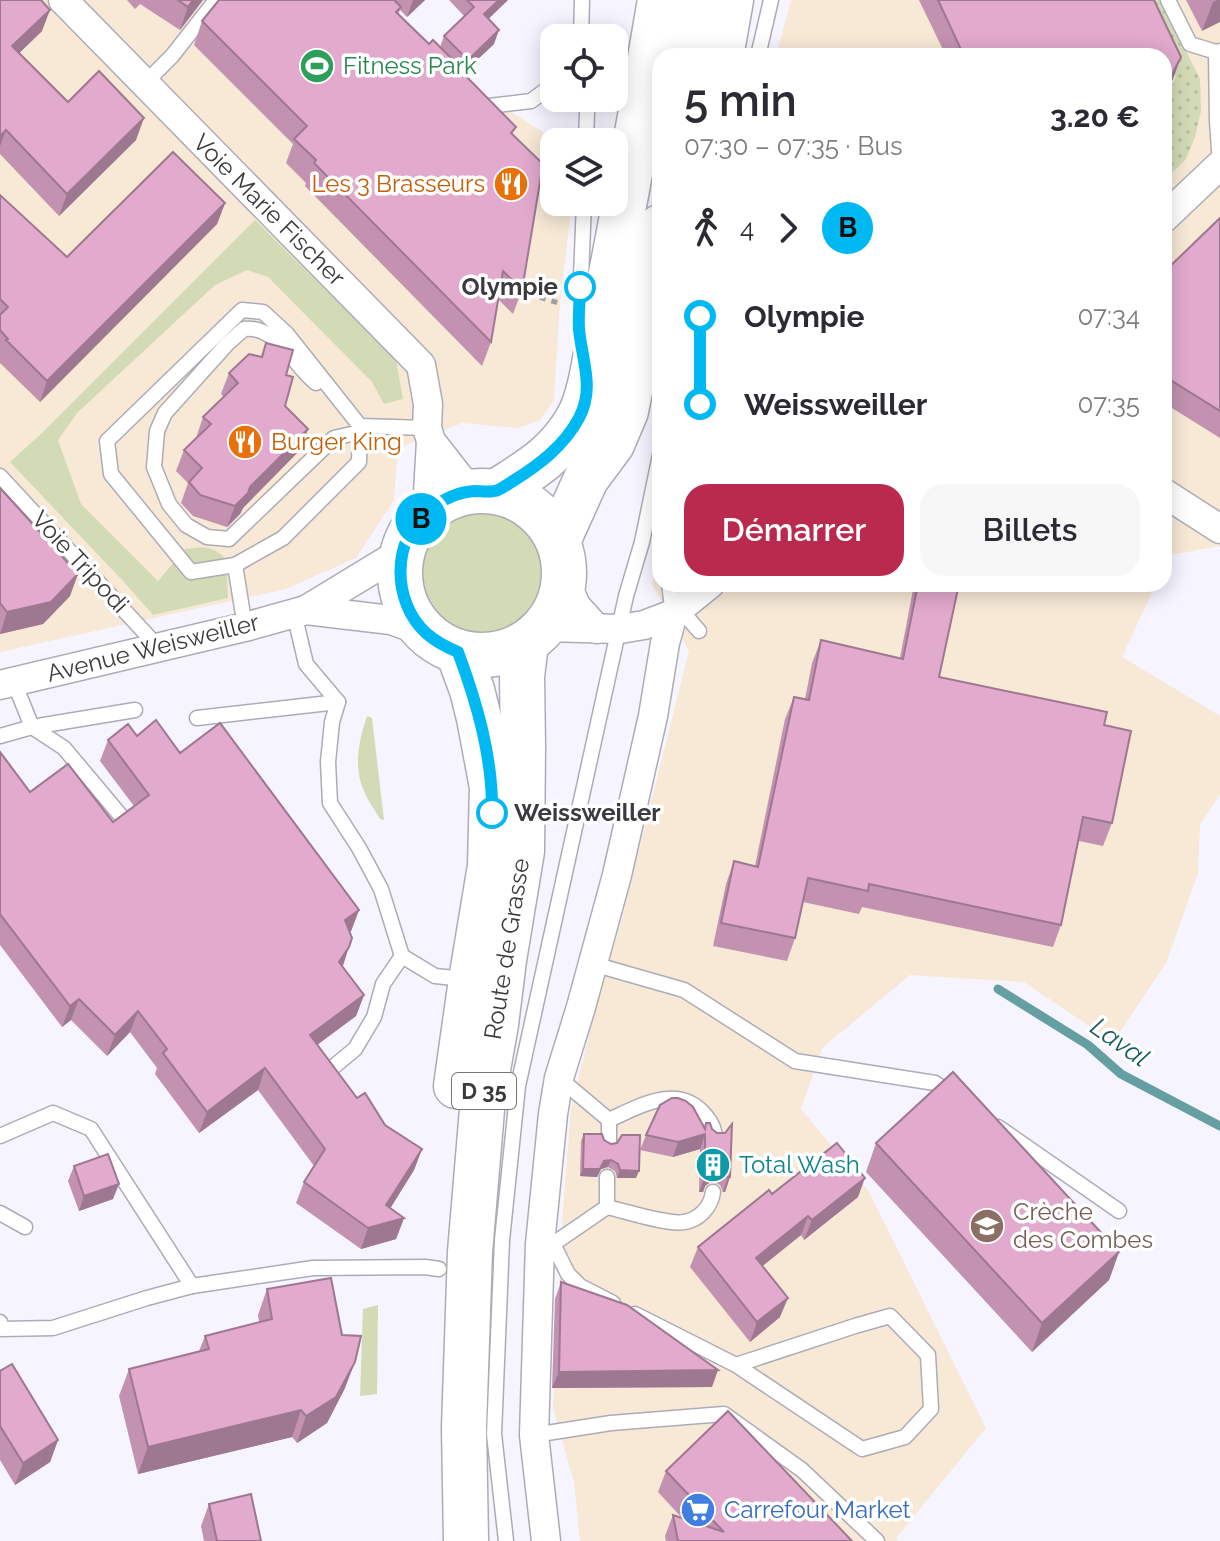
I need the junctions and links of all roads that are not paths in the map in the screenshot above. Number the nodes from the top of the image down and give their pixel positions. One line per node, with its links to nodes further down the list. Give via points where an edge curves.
1 (63, 0): 14 (street, Voie Marie Fischer)
2 (216, 0): 14 (lane)
3 (582, 0): 9 (lane)
4 (660, 0): 23 (main road)
5 (699, 0): 10 (main road)
6 (731, 0): 11 (main road)
7 (771, 0): 12 (lane)
8 (1168, 0): 13 (lane, via 1190,44)
9 (581, 24)
10 (690, 48)
11 (722, 48)
12 (760, 48)
13 (1218, 52): 17 (lane)
14 (144, 84): 26 (street, Voie Marie Fischer, via 421,365)
15 (467, 93): 16 (lane, via 481,107 531,101)
16 (540, 94)
17 (1220, 165): 18 (street)
18 (1172, 210)
19 (583, 216): 23 (lane, via 579,328)
20 (652, 273): 22 (main road)
21 (652, 300): 22 (main road)
22 (642, 331): 34 (main road, via 626,411 612,444 586,479)
23 (588, 388): 28 (main road, via 579,418 555,451 526,473)
24 (339, 400): 25 (lane); 25 (lane, via 311,379 269,333 244,329 165,413 157,431 154,467 169,504 186,525 207,537 229,539 334,438); 35 (lane, via 287,334 263,312 242,310 107,441 111,474 191,572)
25 (360, 429): 26 (lane); 35 (lane, via 359,462 283,538)
26 (429, 435): 28 (street); 31 (street, Voie Marie Fischer)
27 (0, 476): 44 (lane, Voie Tripodi)
28 (483, 491): 31 (main road, via 446,499); 34 (main road, via 521,501 543,517)
29 (652, 494): 40 (lane, via 626,596)
30 (1172, 498): 32 (street)
31 (427, 511): 33 (main road)
32 (1220, 529)
33 (403, 551): 38 (street, Avenue Weisweiller); 43 (main road, via 400,573 411,614)
34 (562, 561): 40 (street, via 576,606); 42 (main road, via 558,605)
35 (235, 565): 39 (lane)
36 (694, 592): 37 (street)
37 (674, 602): 40 (street, via 644,625); 41 (lane); 53 (street, via 620,902)
38 (300, 611): 39 (street, Avenue Weisweiller); 43 (street, Avenue Weisweiller, via 391,620); 46 (lane, via 306,664)
39 (245, 627): 44 (street, Avenue Weisweiller)
40 (608, 629): 42 (street); 75 (lane, via 518,1086 502,1240 494,1434)
41 (699, 631)
42 (535, 635): 43 (main road, via 502,653 477,655); 74 (main road, Route de Grasse / D 35, via 521,689 522,851 483,1098 470,1252)
43 (441, 642): 54 (main road, Route de Grasse / D 35, via 472,690 492,787 490,866)
44 (159, 648): 45 (street, Avenue Weisweiller)
45 (7, 684): 49 (lane)
46 (338, 702): 48 (lane); 52 (lane, via 328,762 330,803 381,889)
47 (135, 710): 49 (lane)
48 (197, 718)
49 (32, 727): 50 (lane); 51 (lane, via 64,748)
50 (0, 736)
51 (121, 816)
52 (402, 956): 54 (lane, via 435,976); 55 (lane, via 383,984 374,1017 355,1049)
53 (593, 964): 56 (street); 64 (lane, via 684,990 795,1061 935,1083)
54 (471, 980): 68 (main road, Route de Grasse / D 35)
55 (326, 1073)
56 (559, 1078): 57 (lane); 67 (street)
57 (609, 1120): 59 (lane, via 674,1097 702,1111); 60 (lane)
58 (0, 1136): 69 (lane, via 53,1113 91,1129)
59 (715, 1139)
60 (609, 1142)
61 (607, 1177): 63 (lane)
62 (713, 1192): 63 (lane, via 704,1213 684,1222)
63 (607, 1207): 67 (lane)
64 (1119, 1211)
65 (0, 1213): 66 (lane)
66 (25, 1227)
67 (547, 1244): 71 (lane, via 580,1286); 72 (street)
68 (439, 1269): 69 (lane, via 313,1268); 73 (main road, Route de Grasse / D 35)
69 (192, 1286): 70 (lane, via 53,1328 2,1329)
70 (0, 1322)
71 (736, 1365): 71 (lane, via 862,1449 905,1437 931,1409 928,1355 890,1316)
72 (534, 1435): 76 (street); 77 (lane, via 724,1414 802,1470)
73 (435, 1541)
74 (466, 1541)
75 (506, 1541)
76 (546, 1541)
77 (877, 1541)

